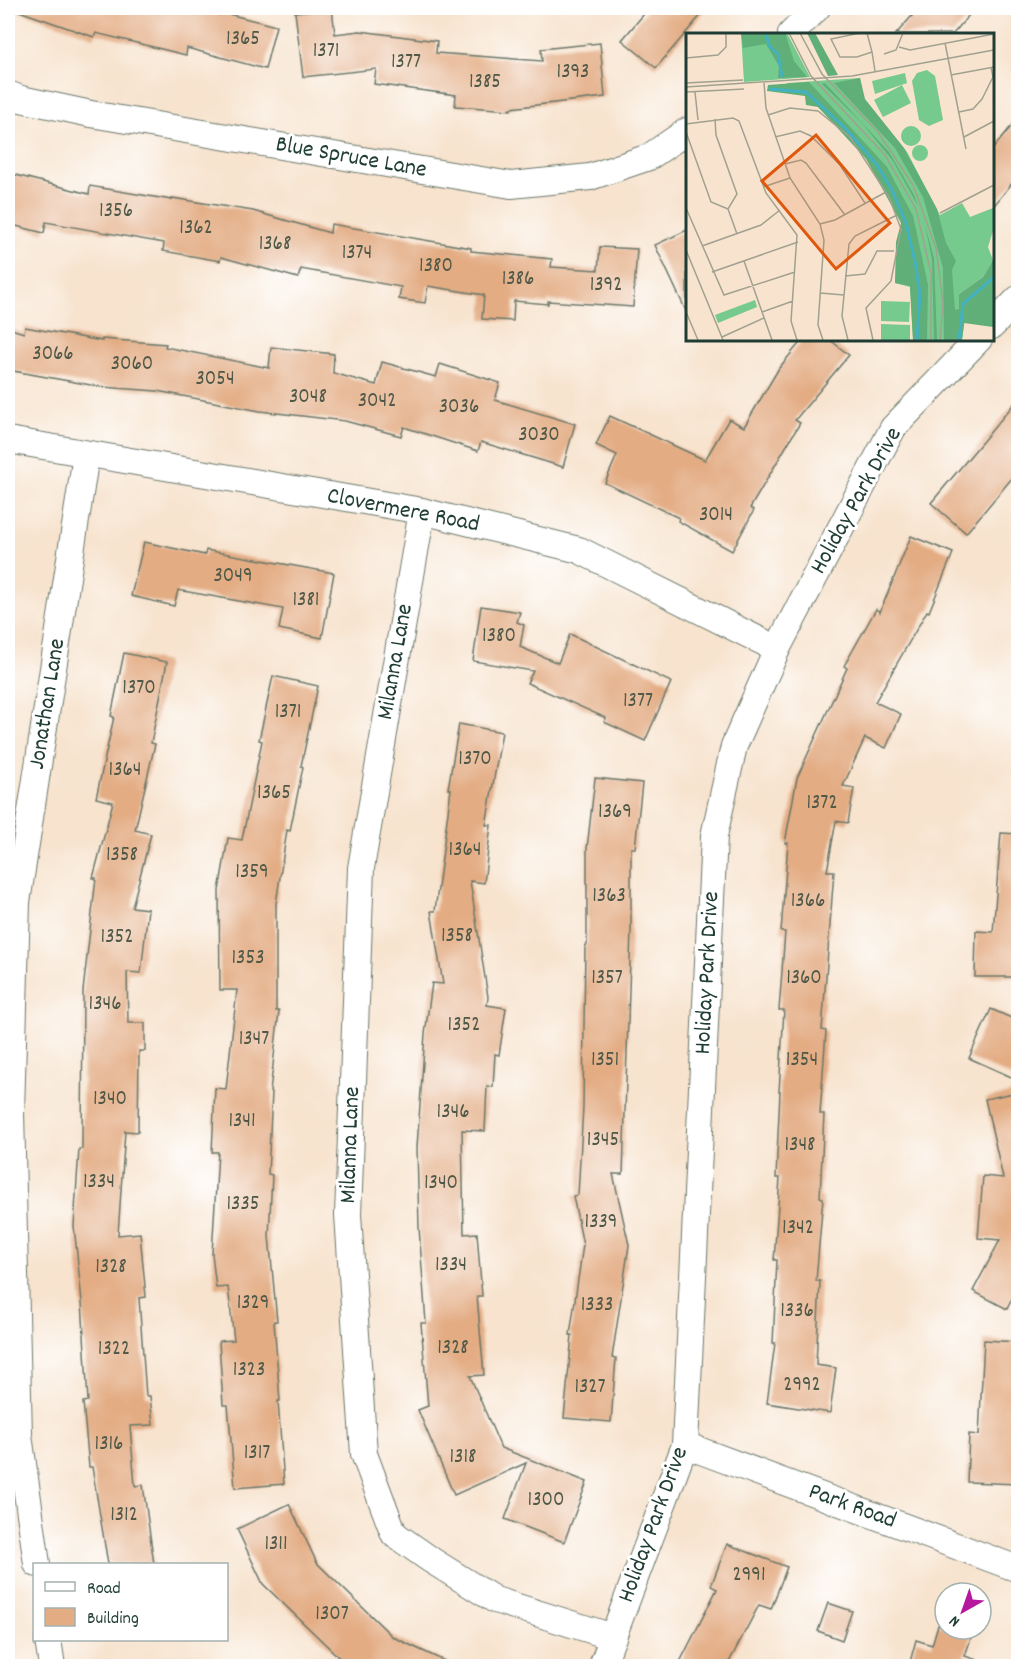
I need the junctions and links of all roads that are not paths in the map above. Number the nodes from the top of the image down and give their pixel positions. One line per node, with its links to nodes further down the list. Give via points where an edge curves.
1 (817, 8): 2 (street)
2 (792, 33)
3 (8, 94): 4 (street, Blue Spruce Lane, via 91,114 511,185 590,177 649,157)
4 (686, 132)
5 (1018, 299): 6 (street)
6 (993, 325)
7 (978, 340): 11 (street, Holiday Park Drive, via 893,428)
8 (8, 440): 9 (street, Clovermere Road)
9 (86, 455): 10 (street, Clovermere Road); 13 (street, Jonathan Lane, via 17,902 11,1112 19,1435)
10 (422, 511): 11 (street, Clovermere Road, via 579,550); 15 (street, Milanna Lane, via 361,868 348,1215 364,1454 394,1534 495,1600)
11 (777, 649): 12 (street, Holiday Park Drive, via 735,746 714,836)
12 (685, 1445): 14 (street, Park Road); 15 (street, Holiday Park Drive)
13 (37, 1563)
14 (1018, 1569)
15 (613, 1637): 18 (street, Holiday Park Drive)
16 (48, 1641): 17 (street)
17 (52, 1666)
18 (602, 1666)

